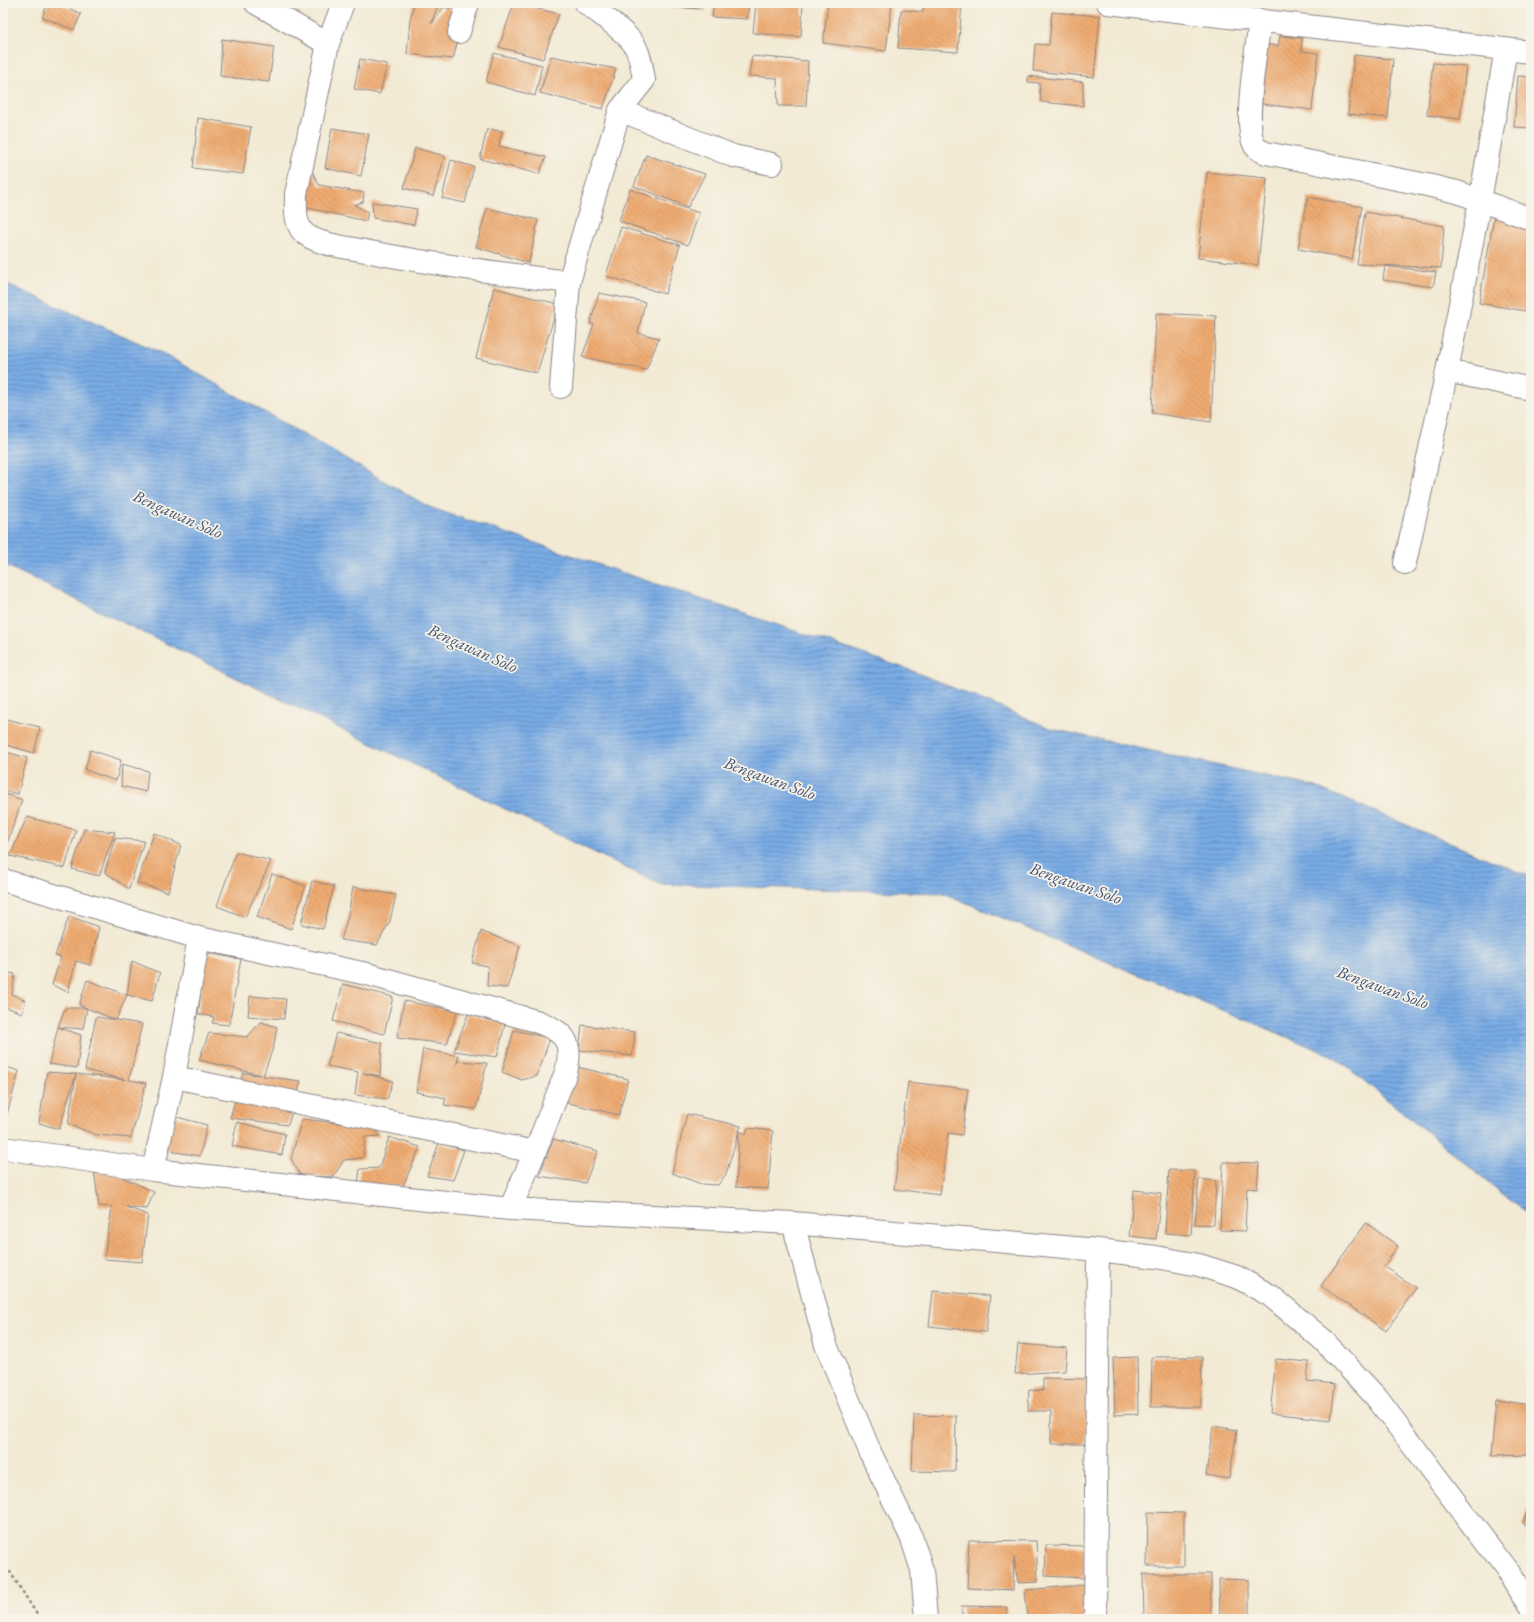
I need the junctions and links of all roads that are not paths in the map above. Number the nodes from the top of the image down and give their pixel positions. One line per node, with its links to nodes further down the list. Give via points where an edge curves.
1 (256, 3): 8 (street)
2 (343, 3): 8 (street)
3 (468, 3): 7 (street)
4 (586, 3): 11 (street, via 635,45 641,60 644,80)
5 (1108, 3): 6 (street)
6 (1260, 20): 9 (street); 13 (street, via 1251,93 1250,135 1256,148 1266,153 1427,185 1456,192)
7 (458, 32)
8 (328, 44): 15 (street, via 296,194 298,224 303,232 311,238 327,243 409,260)
9 (1506, 49): 10 (street); 13 (street)
10 (1531, 52)
11 (620, 110): 12 (street, via 733,156); 15 (street)
12 (772, 164)
13 (1480, 202): 14 (street); 16 (street)
14 (1531, 219)
15 (569, 282): 17 (street)
16 (1447, 371): 18 (street); 19 (street)
17 (561, 387)
18 (1531, 389)
19 (1405, 563)
20 (3, 880): 21 (street)
21 (199, 938): 22 (street); 24 (street, via 367,974 536,1020 560,1032 568,1042 568,1062)
22 (174, 1077): 24 (street); 25 (street)
23 (3, 1148): 25 (street)
24 (535, 1152): 26 (street)
25 (154, 1170): 26 (street)
26 (510, 1209): 27 (street)
27 (793, 1223): 28 (street); 30 (street, via 826,1345 871,1454 912,1539 922,1570)
28 (1098, 1250): 29 (street, via 1199,1265 1237,1277 1271,1296 1322,1339 1376,1397 1512,1577); 31 (street)
29 (1531, 1608)
30 (926, 1619)
31 (1095, 1619)

